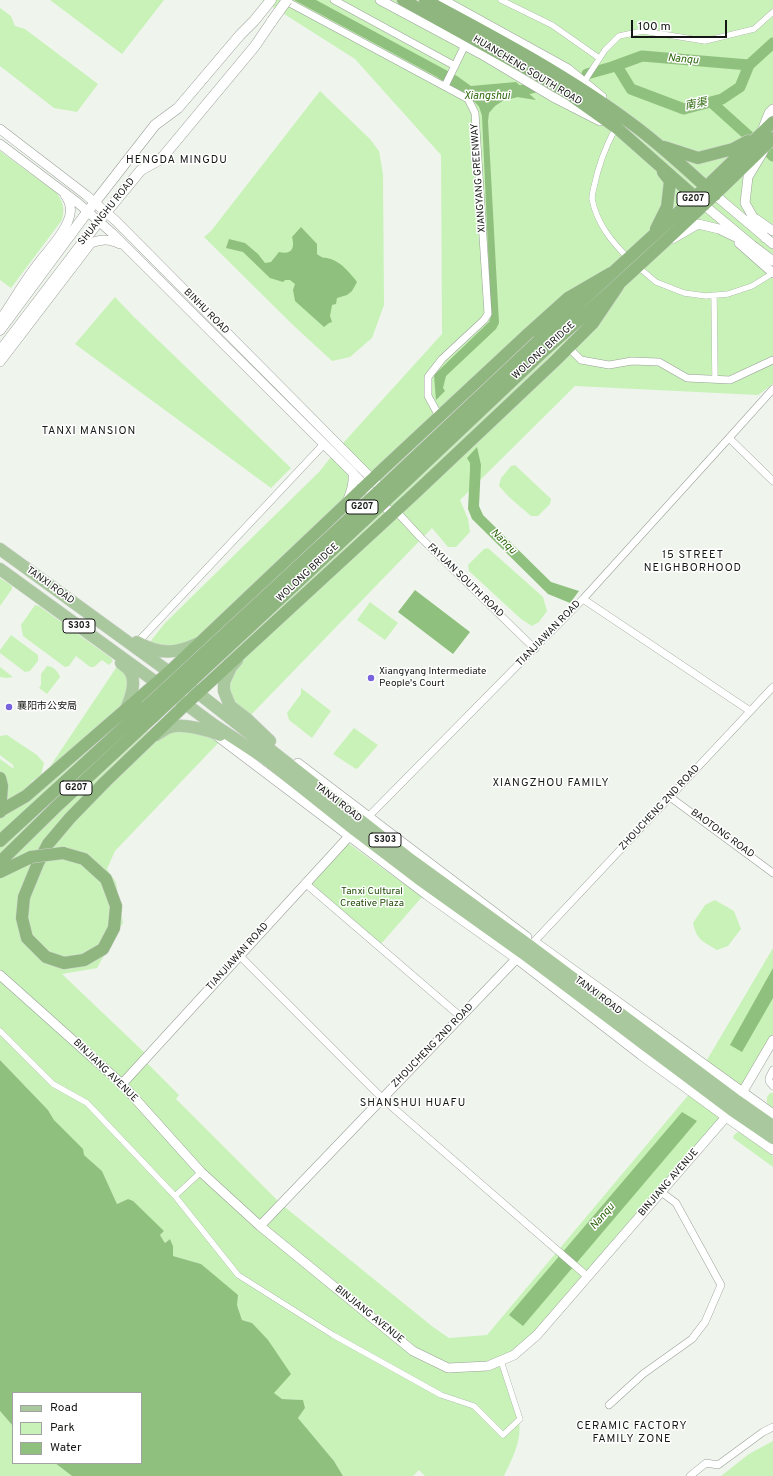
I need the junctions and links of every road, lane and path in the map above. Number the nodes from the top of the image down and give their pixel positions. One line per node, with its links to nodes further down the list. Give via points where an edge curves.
1 (271, 0): 28 (main road, SHUANGHU ROAD, via 178,108 155,125)
2 (284, 0): 15 (street, XIANGYANG GREENWAY)
3 (288, 0): 30 (main road, SHUANGHU ROAD, bridge, via 255,46 161,158 141,170)
4 (334, 0): 13 (street)
5 (380, 0): 11 (street)
6 (403, 0): 14 (highway, HUANCHENG SOUTH ROAD)
7 (425, 0): 14 (highway, HUANCHENG SOUTH ROAD, via 480,29)
8 (443, 0): 16 (street, via 568,69)
9 (501, 0): 12 (street, via 552,25)
10 (773, 12): 12 (street, via 754,30 705,41 643,30 619,36)
11 (465, 45): 13 (street); 20 (street)
12 (599, 58): 16 (street)
13 (454, 67): 15 (street)
14 (536, 68): 16 (highway, HUANCHENG SOUTH ROAD)
15 (445, 86): 57 (street, XIANGYANG GREENWAY, via 468,99 475,113 488,314 442,359 428,377 428,396)
16 (579, 89): 20 (highway, HUANCHENG SOUTH ROAD); 23 (highway, HUANCHENG SOUTH ROAD, via 632,124)
17 (773, 109): 21 (street, via 769,112)
18 (773, 122): 21 (highway, G207)
19 (0, 129): 28 (street, BINHU ROAD)
20 (619, 132): 24 (highway, HUANCHENG SOUTH ROAD); 41 (street, via 608,142 598,169 592,198 599,222 613,243)
21 (769, 139): 23 (highway, via 698,158); 26 (highway, G207); 31 (street, via 748,177 746,203)
22 (0, 144): 25 (street, BINHU ROAD)
23 (658, 146): 26 (highway, HUANCHENG SOUTH ROAD)
24 (651, 157): 27 (highway, HUANCHENG SOUTH ROAD); 34 (highway, via 670,181 667,207)
25 (62, 191): 29 (street, BINHU ROAD); 48 (street, via 70,202 69,220)
26 (710, 191): 27 (highway, G207); 36 (street, HUANCHENG SOUTH ROAD)
27 (700, 201): 34 (highway, G207); 38 (street, HUANCHENG SOUTH ROAD); 40 (highway, G207)
28 (95, 202): 29 (main road, SHUANGHU ROAD); 30 (street, BINHU ROAD)
29 (88, 211): 32 (street, BINHU ROAD); 49 (main road, SHUANGHU ROAD)
30 (106, 213): 32 (main road, SHUANGHU ROAD); 61 (street, BINHU ROAD)
31 (753, 217): 33 (street); 36 (street)
32 (99, 221): 39 (street, BINHU ROAD); 52 (main road, SHUANGHU ROAD)
33 (773, 232)
34 (653, 235): 41 (highway, G207)
35 (731, 235): 38 (street); 40 (street, via 698,224); 45 (street)
36 (765, 238): 37 (street, HUANCHENG SOUTH ROAD)
37 (773, 244)
38 (752, 245): 42 (street, HUANCHENG SOUTH ROAD)
39 (125, 246): 54 (street, via 109,239 91,243); 59 (street, BINHU ROAD)
40 (660, 246): 43 (highway, G207)
41 (628, 258): 43 (street); 44 (highway, G207)
42 (773, 261)
43 (638, 267): 46 (highway, G207); 47 (street, via 656,282 684,293)
44 (611, 273): 50 (highway, WOLONG BRIDGE / G207); 57 (highway, via 568,298)
45 (773, 273): 47 (street, via 752,286)
46 (618, 286): 50 (highway, WOLONG BRIDGE / G207); 51 (highway, via 593,323)
47 (714, 296): 55 (street)
48 (0, 320)
49 (0, 330)
50 (541, 345): 95 (highway, WOLONG BRIDGE / G207, bridge); 96 (highway, WOLONG BRIDGE / G207, bridge, via 390,497 56,806)
51 (568, 347): 55 (street, via 580,360 609,365 632,361 659,362 687,378); 65 (highway)
52 (0, 351)
53 (773, 360): 55 (street, via 730,380)
54 (0, 362)
55 (716, 379)
56 (773, 390): 58 (street, TIANJIAWAN ROAD)
57 (439, 416): 60 (highway)
58 (729, 438): 62 (street); 70 (street, TIANJIAWAN ROAD)
59 (324, 444): 61 (street, BINHU ROAD); 76 (street)
60 (389, 463): 61 (street, via 375,469); 63 (highway)
61 (357, 470): 63 (street, BINHU ROAD); 64 (street)
62 (773, 480)
63 (369, 482): 64 (highway); 65 (street, BINHU ROAD)
64 (346, 504): 75 (highway)
65 (396, 511): 77 (street, FAYUAN SOUTH ROAD); 78 (highway)
66 (0, 542): 72 (street)
67 (0, 549): 71 (main road, TANXI ROAD / S303)
68 (0, 569): 73 (main road, TANXI ROAD / S303)
69 (0, 575): 74 (street)
70 (583, 599): 77 (street, TIANJIAWAN ROAD); 85 (street)
71 (88, 614): 72 (main road); 76 (main road, TANXI ROAD / S303)
72 (104, 617): 76 (main road)
73 (78, 626): 74 (main road); 80 (main road, TANXI ROAD / S303)
74 (88, 639): 84 (main road, via 129,670 132,687 131,699)
75 (202, 642): 76 (main road, via 170,652); 79 (highway)
76 (136, 644): 79 (main road, TANXI ROAD / S303)
77 (534, 649): 94 (street, TIANJIAWAN ROAD)
78 (245, 650): 82 (highway); 89 (main road, via 224,682 224,691 230,706)
79 (169, 672): 80 (highway); 82 (main road, TANXI ROAD / S303)
80 (157, 683): 83 (main road, TANXI ROAD / S303); 84 (highway)
81 (773, 687): 85 (street, ZHOUCHENG 2ND ROAD)
82 (198, 693): 83 (highway); 91 (main road, TANXI ROAD / S303)
83 (186, 704): 87 (highway); 88 (main road, TANXI ROAD / S303)
84 (126, 709): 93 (highway, via 26,796)
85 (750, 711): 92 (street, ZHOUCHENG 2ND ROAD)
86 (209, 730): 87 (main road, via 179,725 169,727); 88 (main road); 94 (street)
87 (153, 736): 97 (highway, bridge, via 80,808 48,844 45,850 42,856 38,863 24,897 22,918 26,938 46,957 64,964 84,960 103,949 114,928 116,906 106,879 84,859 63,853 44,855 37,856 31,856)
88 (260, 755): 94 (main road, TANXI ROAD / S303)
89 (298, 763): 91 (main road); 94 (street)
90 (0, 778): 93 (highway)
91 (309, 780): 94 (main road, TANXI ROAD / S303)
92 (670, 797): 98 (street, BAOTONG ROAD); 100 (street, ZHOUCHENG 2ND ROAD)
93 (0, 811)
94 (359, 826): 99 (street, TIANJIAWAN ROAD); 100 (main road, TANXI ROAD / S303, via 407,857); 100 (street, via 427,895)
95 (0, 841)
96 (0, 862)
97 (0, 872)
98 (773, 873)
99 (306, 883): 101 (street, TIANJIAWAN ROAD); 103 (street)
100 (526, 950): 103 (street, ZHOUCHENG 2ND ROAD); 110 (main road, TANXI ROAD / S303); 110 (street, via 641,1055)
101 (240, 956): 107 (street, TIANJIAWAN ROAD); 109 (street)
102 (0, 975): 107 (street, BINJIANG AVENUE)
103 (461, 1017): 109 (street, ZHOUCHENG 2ND ROAD)
104 (0, 1031): 117 (street, via 53,1084 87,1103)
105 (773, 1040): 110 (street, BINJIANG AVENUE)
106 (773, 1070): 108 (street, via 769,1081)
107 (122, 1084): 115 (street, BINJIANG AVENUE)
108 (773, 1086)
109 (383, 1098): 118 (street, ZHOUCHENG 2ND ROAD); 119 (street)
110 (734, 1105): 111 (street); 112 (main road, TANXI ROAD / S303); 113 (main road, TANXI ROAD / S303); 114 (street); 116 (street, BINJIANG AVENUE)
111 (773, 1114)
112 (773, 1126)
113 (773, 1138)
114 (773, 1150)
115 (201, 1172): 117 (street); 118 (street, BINJIANG AVENUE)
116 (661, 1192): 119 (street, BINJIANG AVENUE); 121 (street, via 676,1203 721,1285 705,1322 692,1339 643,1374)
117 (175, 1196): 120 (street, via 238,1275 333,1335 441,1395 474,1406 504,1435 520,1419)
118 (260, 1226): 120 (street, BINJIANG AVENUE, via 413,1351 448,1368 488,1366)
119 (586, 1276): 120 (street, BINJIANG AVENUE, via 537,1335 514,1355)
120 (501, 1361)
121 (609, 1405)
122 (773, 1427): 123 (street, via 718,1465 706,1463)
123 (690, 1476)

